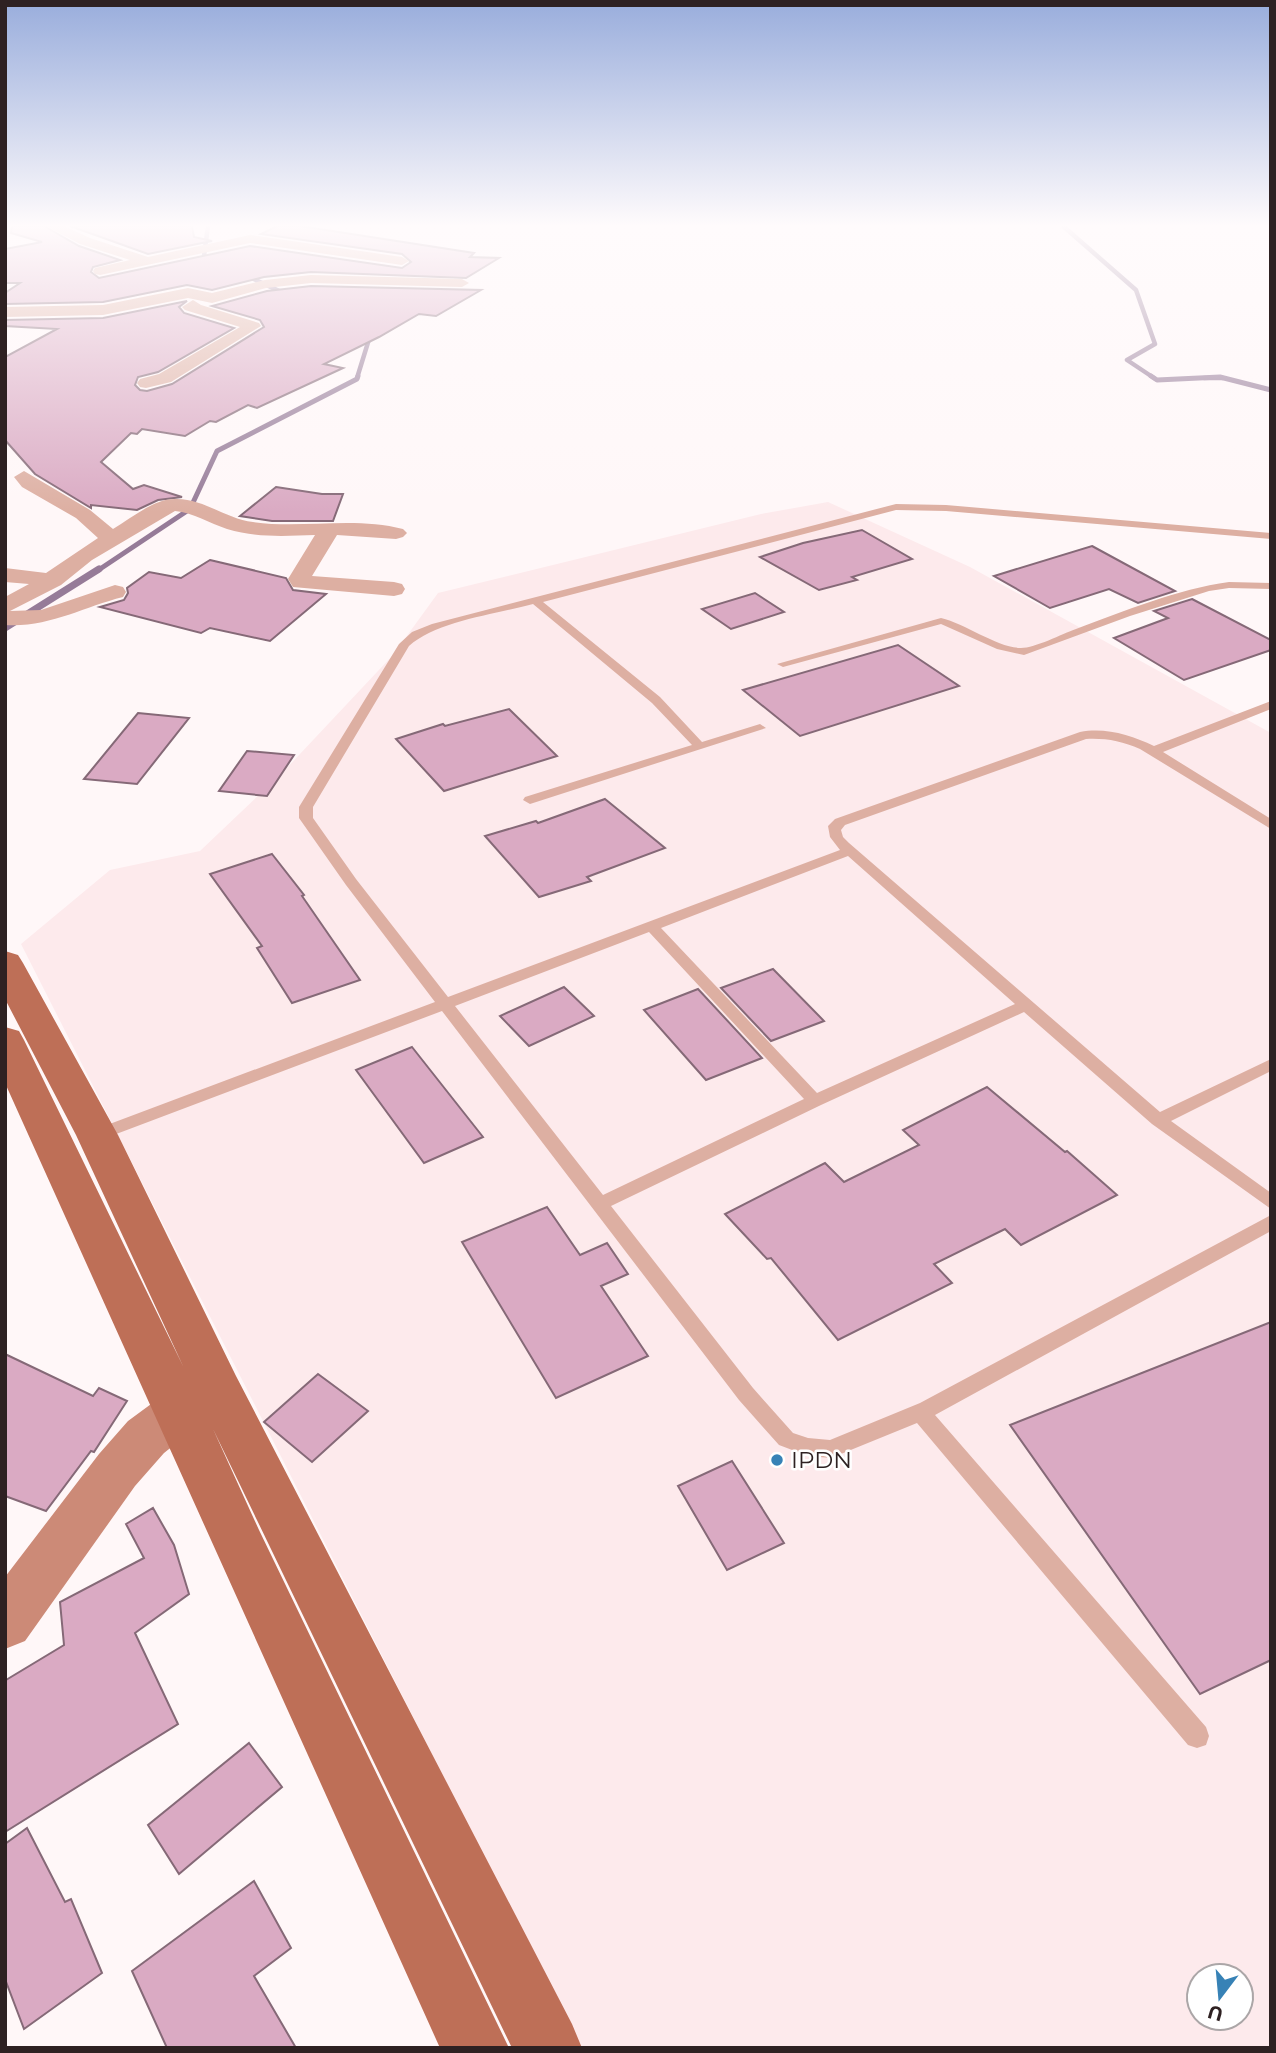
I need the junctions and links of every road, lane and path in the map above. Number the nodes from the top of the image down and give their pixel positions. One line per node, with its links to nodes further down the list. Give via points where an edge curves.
1 (239, 322): 2 (street, via 253,326 165,378)
2 (146, 383)
3 (24, 477): 7 (street, via 97,524)
4 (330, 528): 5 (street); 7 (street, via 257,529 190,507 165,506); 11 (street, via 301,582)
5 (396, 533)
6 (1271, 536): 13 (lane, via 896,507)
7 (112, 540): 9 (street)
8 (5, 575): 9 (street)
9 (53, 580): 14 (street)
10 (1271, 586): 15 (lane, via 1209,588 1024,652 1006,651 957,624 941,621)
11 (394, 589)
12 (115, 592): 14 (street, via 51,614)
13 (536, 601): 18 (lane, via 656,700); 26 (lane, via 436,626 411,637 306,807 306,818 320,839)
14 (11, 615)
15 (783, 664)
16 (1271, 705): 19 (lane)
17 (760, 728): 18 (lane)
18 (699, 746): 20 (lane)
19 (1153, 751): 21 (lane); 22 (lane, via 1117,736 1084,735 840,822 833,832)
20 (530, 800)
21 (1271, 825)
22 (850, 851): 23 (lane); 25 (lane)
23 (652, 927): 26 (lane); 29 (lane)
24 (5, 963): 31 (main road)
25 (1028, 1004): 29 (lane); 30 (lane)
26 (446, 1005): 31 (lane); 33 (lane)
27 (5, 1040): 35 (main road)
28 (1271, 1064): 30 (lane)
29 (815, 1101): 33 (lane)
30 (1158, 1119): 32 (lane)
31 (97, 1135): 35 (main road)
32 (1271, 1202)
33 (600, 1204): 36 (lane, via 786,1439 831,1449)
34 (1271, 1222): 36 (lane)
35 (200, 1401): 37 (street, via 146,1437); 39 (main road, via 240,1548); 40 (main road)
36 (920, 1412): 38 (lane)
37 (5, 1622)
38 (1197, 1736)
39 (475, 2048)
40 (548, 2048)

